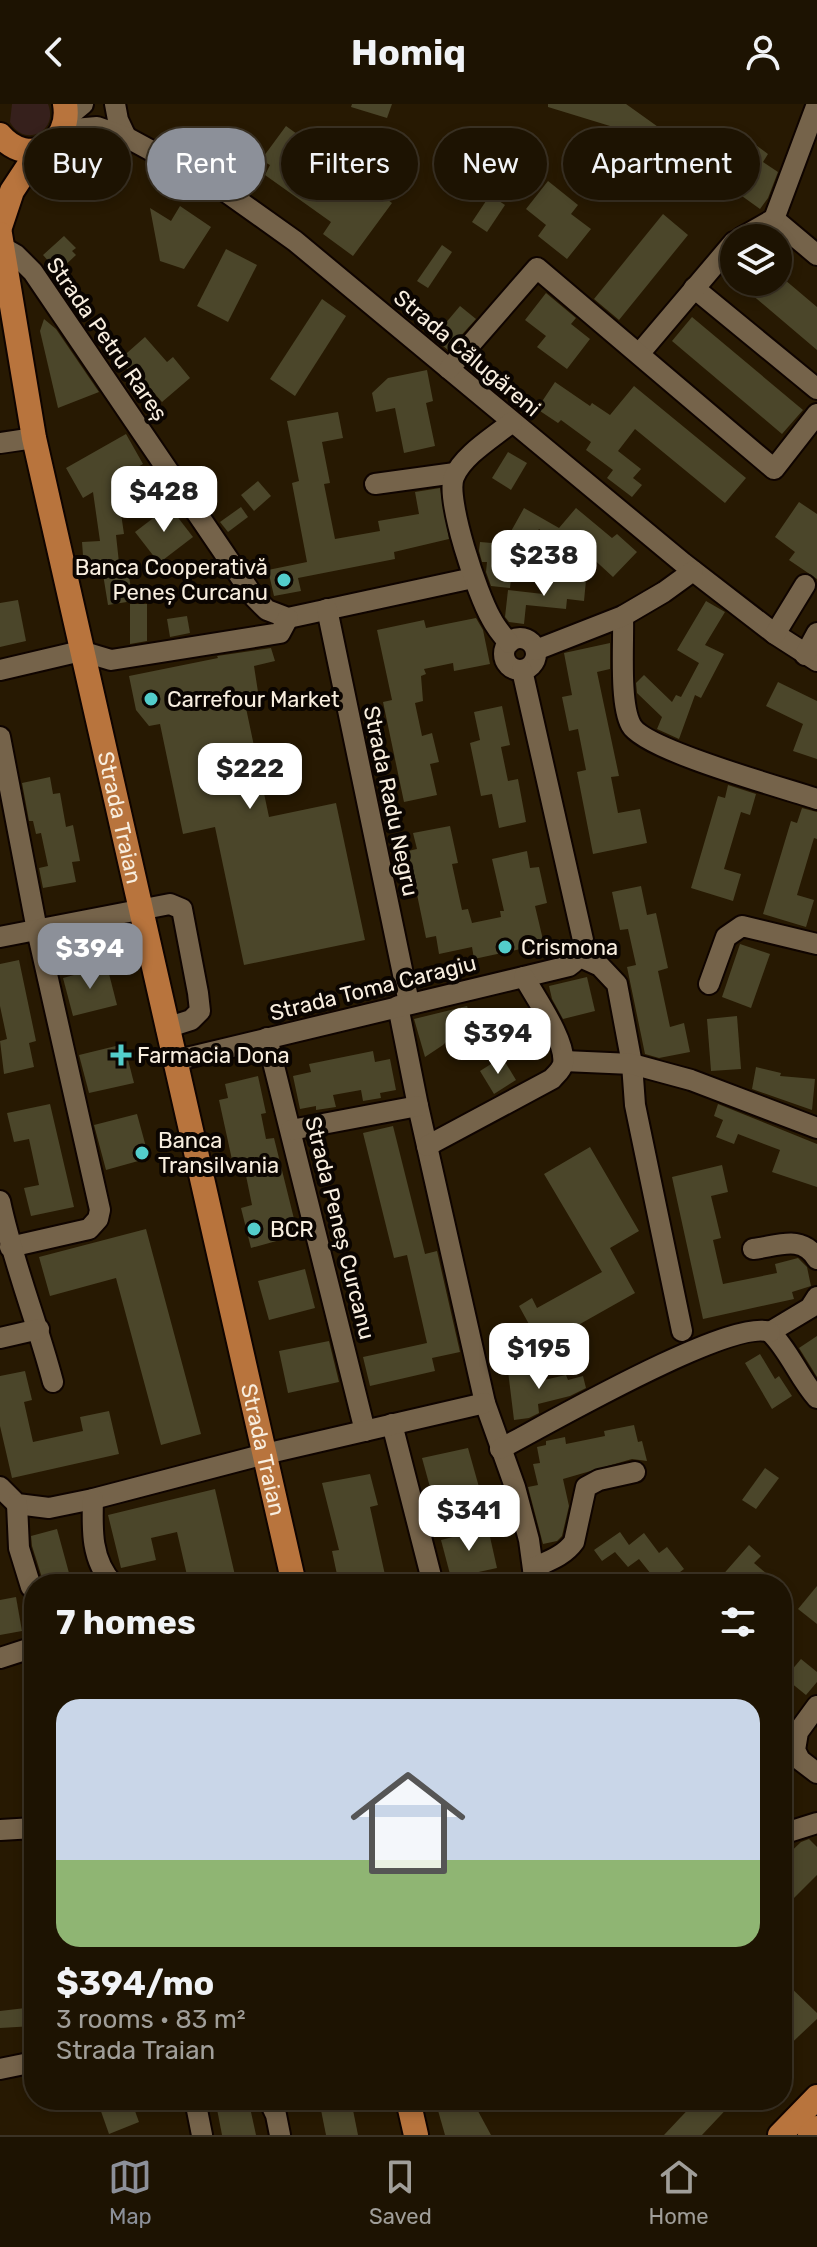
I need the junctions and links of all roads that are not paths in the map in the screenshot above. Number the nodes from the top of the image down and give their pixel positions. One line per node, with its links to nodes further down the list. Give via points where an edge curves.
1 (115, 104): 5 (street)
2 (816, 104): 10 (street)
3 (69, 114): 4 (street, Strada Călugăreni)
4 (100, 128)
5 (122, 128)
6 (0, 135): 8 (main road)
7 (131, 140): 17 (street, Strada Călugăreni, via 253,210)
8 (24, 150)
9 (24, 173): 12 (main road, Strada Traian, via 12,191)
10 (774, 219): 11 (street); 13 (street)
11 (765, 224)
12 (1, 236): 21 (main road, Strada Traian); 30 (street, Strada Petru Rareș, via 33,272 254,597 267,610)
13 (817, 255)
14 (720, 258): 15 (street)
15 (694, 288): 16 (street); 18 (street)
16 (639, 354): 17 (street, via 537,268); 19 (street, via 774,469)
17 (449, 369): 20 (street, Strada Călugăreni)
18 (817, 389)
19 (817, 414)
20 (512, 422): 23 (street); 25 (street, Strada Călugăreni)
21 (34, 438): 22 (street); 35 (main road, Strada Traian)
22 (0, 443)
23 (455, 473): 24 (street); 26 (street, via 451,491)
24 (375, 484)
25 (693, 571): 29 (street); 32 (street, Strada Călugăreni)
26 (473, 578): 28 (street); 33 (street, via 489,616)
27 (805, 585): 32 (street)
28 (327, 609): 30 (street); 48 (street, Strada Radu Negru)
29 (623, 616): 34 (street); 40 (street, via 629,723 645,739)
30 (288, 618): 35 (street, via 280,633 111,660)
31 (817, 633): 36 (street)
32 (775, 634): 36 (street, Strada Călugăreni)
33 (509, 643): 34 (street, via 525,639); 38 (street, via 506,661)
34 (536, 650): 38 (street, via 532,666)
35 (81, 651): 37 (street); 41 (main road, Strada Traian)
36 (811, 658)
37 (0, 670)
38 (522, 670): 45 (street, via 583,940)
39 (0, 737): 42 (street)
40 (817, 799)
41 (140, 910): 42 (street); 49 (main road, Strada Traian); 49 (street, via 170,904 182,909 200,1011 191,1020)
42 (37, 930): 43 (street); 59 (street, via 100,1210 89,1229)
43 (0, 937)
44 (817, 944): 47 (street, via 742,926 726,937)
45 (580, 957): 46 (street, Strada Toma Caragiu, via 569,966); 53 (street, via 600,966 617,984)
46 (524, 977): 48 (street, Strada Toma Caragiu); 52 (street, via 558,1038)
47 (709, 984)
48 (404, 1004): 50 (street, Strada Toma Caragiu); 54 (street)
49 (166, 1028): 51 (main road, Strada Traian)
50 (267, 1038): 51 (street, Strada Toma Caragiu); 56 (street, Strada Peneș Curcanu)
51 (174, 1061): 73 (main road, Strada Traian)
52 (564, 1061): 53 (street); 57 (street, via 552,1079)
53 (632, 1064): 55 (street, via 691,1080); 64 (street, via 635,1105)
54 (418, 1106): 56 (street); 57 (street)
55 (817, 1128)
56 (291, 1130): 71 (street, Strada Peneș Curcanu)
57 (427, 1146): 69 (street)
58 (0, 1201): 59 (street)
59 (10, 1247): 63 (street)
60 (753, 1249): 61 (street, via 797,1243 809,1247)
61 (817, 1259)
62 (817, 1297): 65 (street, via 810,1308)
63 (39, 1329): 66 (street); 67 (street)
64 (682, 1331)
65 (770, 1332): 68 (street); 72 (street, via 750,1330 690,1351)
66 (0, 1338)
67 (53, 1382)
68 (817, 1398)
69 (485, 1403): 70 (street); 72 (street)
70 (392, 1424): 71 (street); 81 (street)
71 (365, 1431): 73 (street)
72 (500, 1449): 82 (street, via 515,1487)
73 (265, 1454): 76 (street); 80 (main road, Strada Traian)
74 (635, 1472): 83 (street, via 586,1487 574,1542)
75 (0, 1487): 77 (street)
76 (93, 1499): 77 (street, via 49,1508); 79 (street, via 96,1555)
77 (17, 1504): 78 (street, via 19,1548)
78 (27, 1574)
79 (104, 1574)
80 (292, 1574)
81 (430, 1574)
82 (534, 1574)
83 (537, 1574)
84 (24, 1650): 85 (street)
85 (0, 1658)
86 (817, 1706): 87 (street, via 798,1732 795,1750)
87 (817, 1773)
88 (817, 1823): 91 (street)
89 (24, 1829): 90 (street)
90 (0, 1830)
91 (792, 1831)
92 (24, 2064): 93 (street)
93 (0, 2069)
94 (817, 2097): 102 (main road)
95 (197, 2110): 99 (street)
96 (274, 2110): 100 (street)
97 (410, 2110): 101 (main road)
98 (817, 2128): 103 (main road)
99 (202, 2135)
100 (280, 2135)
101 (416, 2135)
102 (780, 2135)
103 (810, 2135)

